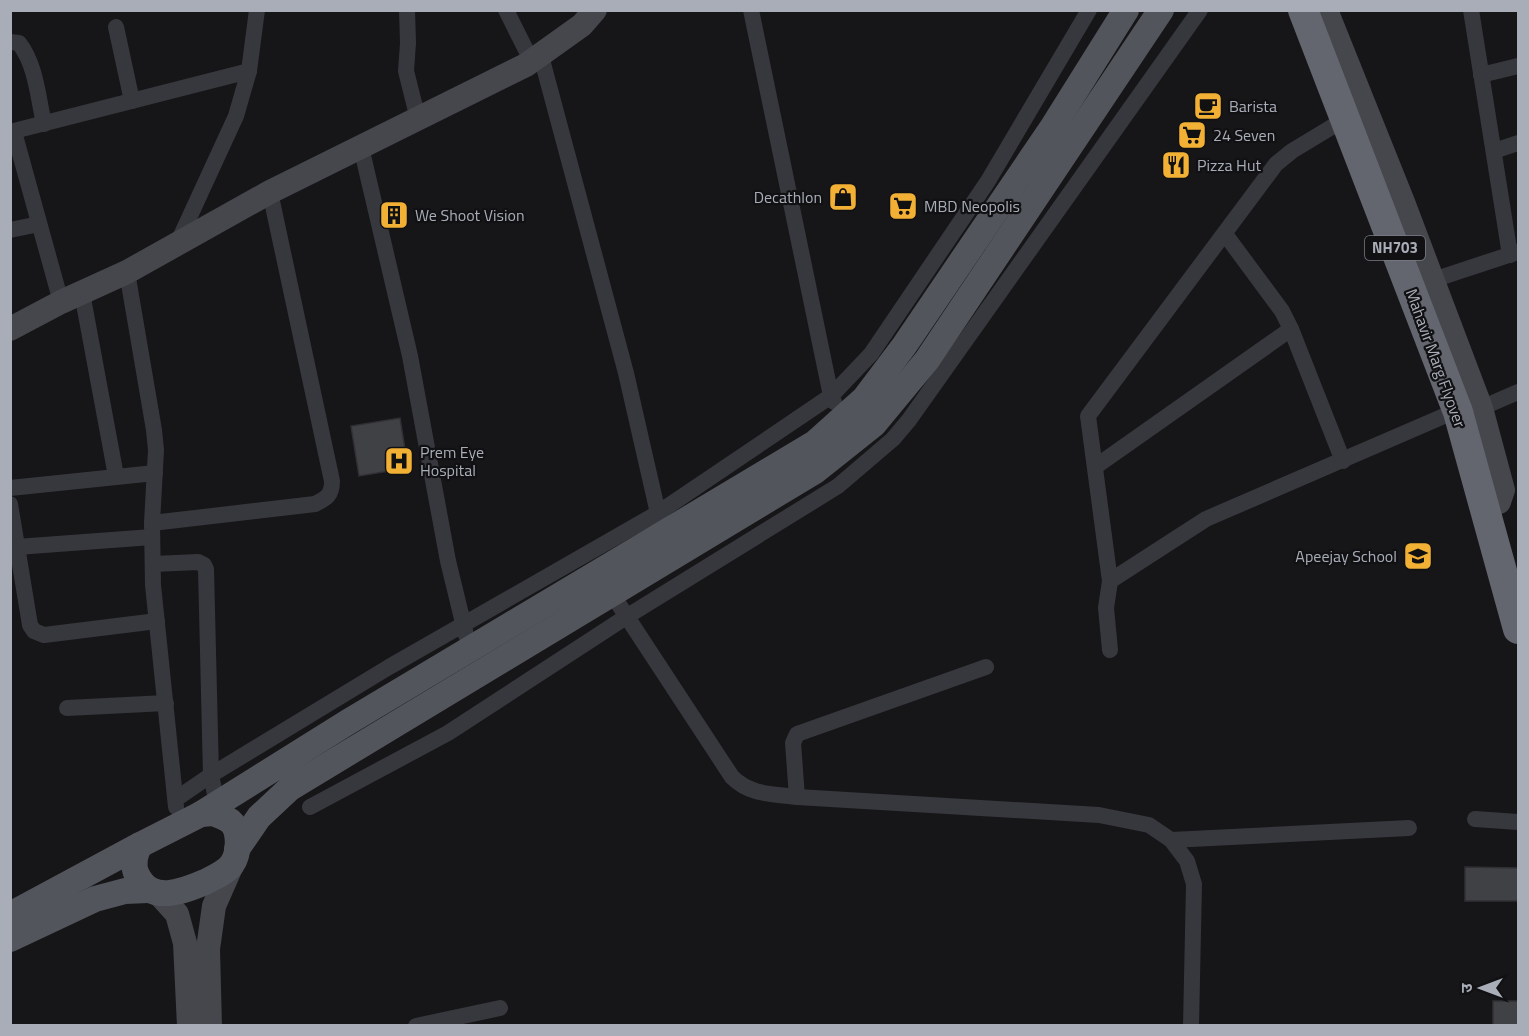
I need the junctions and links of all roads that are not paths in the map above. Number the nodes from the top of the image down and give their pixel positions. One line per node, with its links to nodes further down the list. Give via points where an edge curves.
1 (257, 10): 20 (street)
2 (407, 10): 23 (street, via 405,71)
3 (506, 10): 18 (street)
4 (596, 10): 18 (street)
5 (751, 10): 43 (street)
6 (1089, 10): 43 (street, via 988,181 871,354)
7 (1126, 10): 41 (main road)
8 (1139, 10): 41 (main road, via 939,317)
9 (1161, 10): 60 (main road, via 927,360 874,424 815,471)
10 (1200, 10): 61 (street, via 893,439 838,486)
11 (1291, 10): 25 (street)
12 (1303, 10): 52 (highway, Mahavir Marg Flyover / NH703)
13 (1316, 10): 52 (highway, Mahavir Marg Flyover / NH703, via 1446,342)
14 (1326, 10): 37 (street)
15 (1471, 10): 21 (street)
16 (116, 27): 22 (street)
17 (10, 42): 24 (street, via 19,43 27,55)
18 (537, 59): 23 (street); 54 (street, via 626,373)
19 (1518, 66): 21 (street)
20 (249, 71): 22 (street); 34 (street, via 236,116)
21 (1481, 75): 29 (street)
22 (132, 101): 24 (street)
23 (418, 119): 28 (street)
24 (44, 124): 26 (street)
25 (1335, 125): 33 (street, via 1276,164); 45 (street, via 1418,338)
26 (12, 132): 31 (street)
27 (1518, 143): 29 (street)
28 (362, 147): 30 (street); 63 (street, via 410,356 448,561)
29 (1494, 151): 35 (street)
30 (270, 192): 34 (street); 55 (street, via 332,492 315,504)
31 (39, 224): 32 (street); 38 (street)
32 (10, 230)
33 (1224, 234): 40 (street, via 1282,311); 48 (street, via 1090,412 1087,422)
34 (178, 242): 36 (street)
35 (1514, 254): 37 (street)
36 (127, 272): 38 (street); 49 (street, via 154,430)
37 (1433, 280): 44 (street)
38 (71, 298): 39 (street); 50 (street)
39 (10, 329)
40 (1291, 329): 47 (street); 48 (street)
41 (875, 392): 46 (main road)
42 (1518, 392): 44 (street)
43 (831, 396): 46 (street); 54 (street)
44 (1481, 408): 52 (street, via 1503,490)
45 (1444, 416): 47 (street); 52 (street, via 1472,496)
46 (844, 418): 54 (main road, via 815,443)
47 (1343, 461): 59 (street, via 1206,519)
48 (1095, 467): 59 (street)
49 (155, 473): 50 (street); 55 (street)
50 (116, 476): 51 (street)
51 (10, 488)
52 (1489, 495): 58 (highway, NH703); 64 (highway, NH703)
53 (10, 504): 56 (street)
54 (660, 524): 63 (street); 65 (main road)
55 (152, 530): 56 (street); 57 (street)
56 (17, 547): 62 (street, via 30,625 38,634)
57 (153, 564): 62 (street); 70 (street, via 198,562 206,569)
58 (1518, 568)
59 (1110, 581): 66 (street, via 1106,609)
60 (612, 594): 61 (street); 80 (main road, via 290,788 259,817)
61 (626, 617): 71 (street, via 740,786 759,793); 73 (street, via 448,733)
62 (157, 621): 68 (street)
63 (464, 625): 65 (street); 70 (street)
64 (1518, 629)
65 (470, 650): 74 (main road)
66 (1110, 650)
67 (986, 667): 71 (street, via 797,734)
68 (166, 703): 69 (street); 72 (street)
69 (67, 708)
70 (211, 775): 72 (street); 74 (street)
71 (796, 797): 78 (street, via 1100,815 1149,825)
72 (176, 800): 74 (street)
73 (310, 807)
74 (199, 815): 79 (main road); 80 (main road, via 213,813 234,825)
75 (1475, 819): 76 (street)
76 (1518, 822)
77 (1409, 828): 78 (street)
78 (1171, 840): 89 (street, via 1187,861 1194,884)
79 (140, 845): 81 (main road, via 135,871 141,883); 82 (main road)
80 (235, 857): 81 (main road, via 213,879 173,894); 85 (street, via 214,906)
81 (154, 892): 83 (main road, via 125,891 95,899); 86 (street, via 177,914 185,943)
82 (10, 915)
83 (10, 939)
84 (500, 1008): 88 (street)
85 (210, 1025): 87 (street)
86 (189, 1026)
87 (219, 1026)
88 (416, 1026)
89 (1191, 1026)

